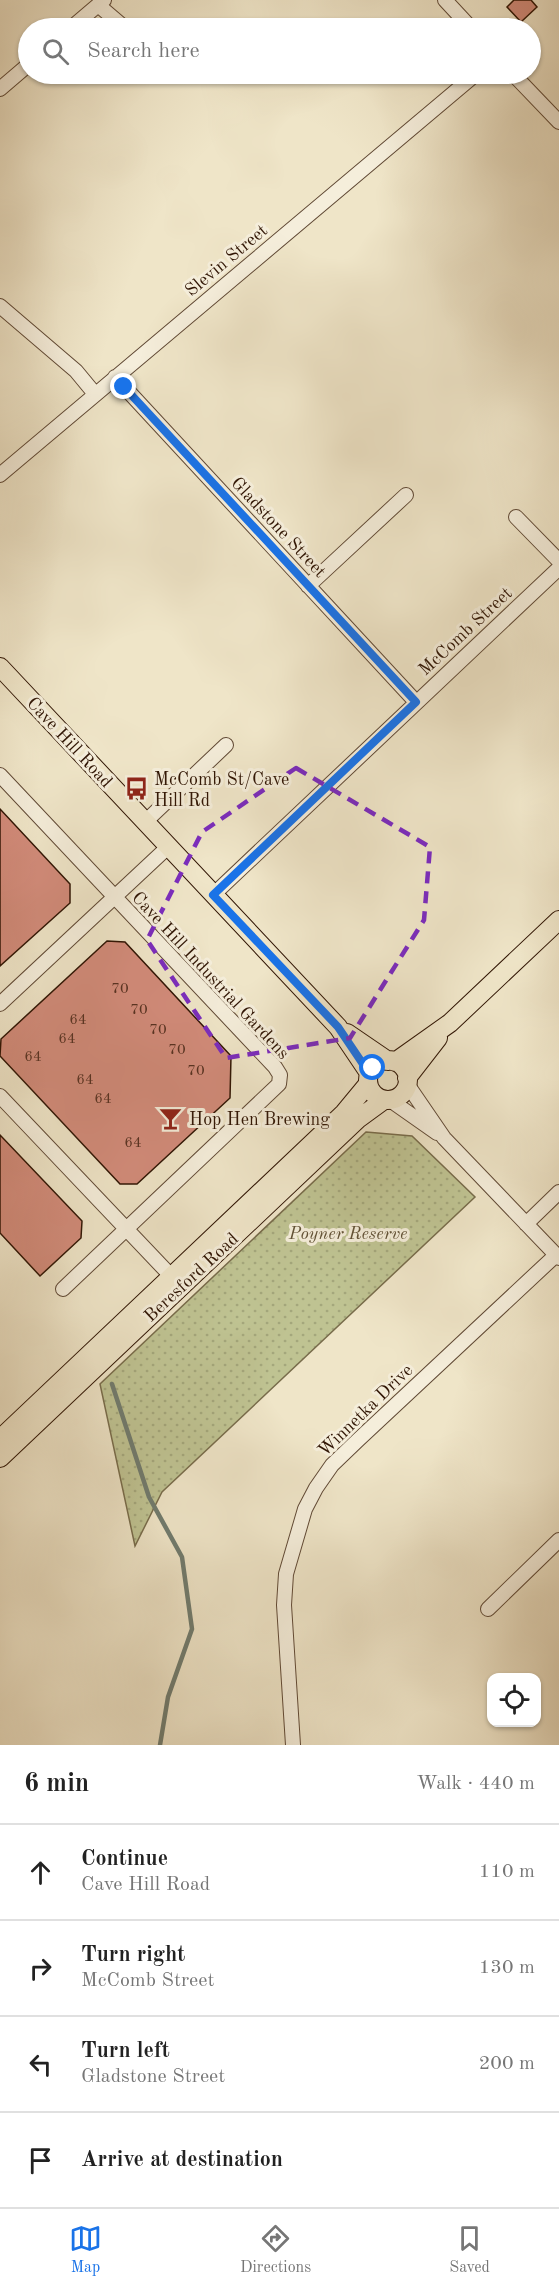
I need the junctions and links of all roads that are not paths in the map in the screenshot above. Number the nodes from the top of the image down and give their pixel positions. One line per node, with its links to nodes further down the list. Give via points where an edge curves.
1 (445, 0): 5 (street)
2 (101, 2): 3 (street); 4 (street)
3 (83, 18)
4 (116, 18)
5 (462, 18)
6 (18, 73): 9 (street)
7 (464, 84): 12 (street, Slevin Street)
8 (523, 84): 10 (street)
9 (0, 89)
10 (559, 122)
11 (0, 306): 13 (street, via 76,371)
12 (115, 377): 13 (street, Slevin Street); 19 (street, Gladstone Street)
13 (95, 394): 14 (street, Slevin Street)
14 (0, 475)
15 (406, 495): 19 (street)
16 (516, 517): 17 (street)
17 (559, 561)
18 (559, 568): 21 (street, McComb Street)
19 (308, 585): 21 (street, Gladstone Street)
20 (0, 667): 24 (main road, Cave Hill Road)
21 (416, 702): 26 (street, McComb Street)
22 (226, 745): 24 (street)
23 (0, 775): 27 (street, Cave Hill Industrial Gardens)
24 (145, 822): 25 (main road, Cave Hill Road)
25 (168, 847): 26 (main road, Cave Hill Road); 27 (street, Cave Hill Industrial Gardens)
26 (213, 895): 31 (main road, Cave Hill Road)
27 (114, 897): 29 (street, Cave Hill Industrial Gardens); 40 (street, Cave Hill Industrial Gardens, via 280,1075 279,1084)
28 (559, 920): 30 (main road)
29 (0, 1004)
30 (450, 1023): 32 (main road); 34 (main road)
31 (338, 1027): 32 (main road, Cave Hill Road); 33 (main road, Cave Hill Road)
32 (391, 1061): 33 (main road, via 377,1064); 34 (main road, via 403,1068)
33 (369, 1078): 36 (main road, via 374,1094); 42 (main road, Beresford Road, via 344,1113)
34 (407, 1081): 36 (main road, via 401,1094); 37 (street)
35 (0, 1096): 40 (street)
36 (387, 1100): 37 (street); 45 (main road, Beresford Road, via 358,1119)
37 (444, 1138): 39 (street)
38 (559, 1192): 39 (street)
39 (526, 1224): 41 (street)
40 (125, 1228): 42 (street); 43 (street, Cave Hill Industrial Gardens)
41 (558, 1257): 48 (street, Winnetka Drive, via 358,1440 332,1465 316,1488 305,1509 286,1574 284,1605)
42 (172, 1277): 44 (main road, Beresford Road)
43 (63, 1289)
44 (0, 1439)
45 (0, 1458)
46 (559, 1540): 47 (street)
47 (488, 1609)
48 (293, 1745)

